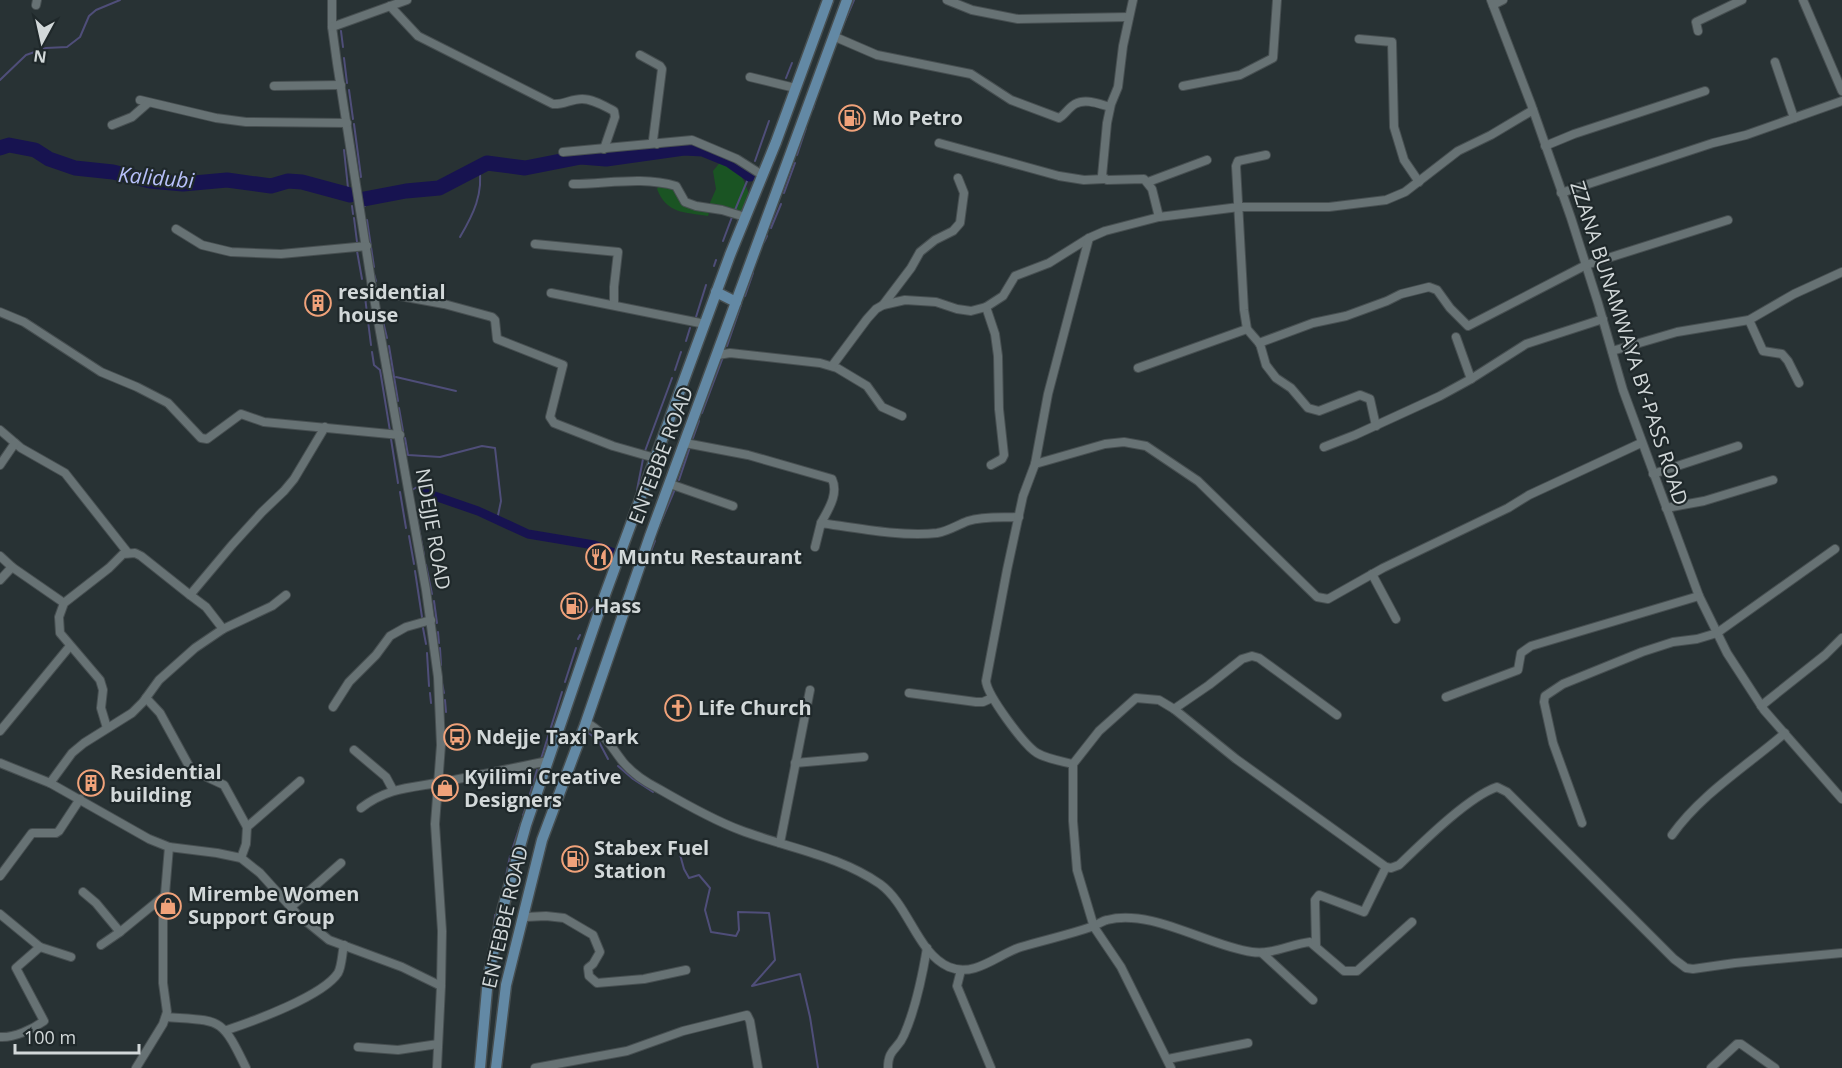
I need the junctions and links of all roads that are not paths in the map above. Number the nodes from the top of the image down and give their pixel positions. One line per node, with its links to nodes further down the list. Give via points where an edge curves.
1 (332, 0): 14 (street, NDEJJE ROAD)
2 (407, 0): 12 (street)
3 (828, 0): 24 (main road, ENTEBBE ROAD)
4 (847, 0): 16 (main road, ENTEBBE ROAD)
5 (947, 0): 13 (street, via 972,10 1018,19)
6 (1133, 0): 13 (street)
7 (1277, 0): 23 (street, via 1273,58 1240,75)
8 (1503, 0): 11 (street)
9 (1742, 0): 15 (street, via 1696,22)
10 (1803, 0): 26 (street)
11 (1492, 2): 29 (street, ZZANA BUNAMWAYA BY-PASS ROAD)
12 (390, 6): 14 (street); 36 (street, via 418,36 553,104 581,99 614,111)
13 (1129, 17): 28 (street, via 1118,87)
14 (333, 27): 21 (street, NDEJJE ROAD)
15 (1698, 31)
16 (833, 36): 28 (street, via 877,55 971,74 1011,100 1059,118 1084,102); 60 (main road, ENTEBBE ROAD)
17 (1359, 39): 44 (street, via 1392,42 1394,127 1404,160)
18 (640, 55): 34 (street, via 662,69 653,140)
19 (1775, 62): 30 (street)
20 (750, 77): 24 (street)
21 (341, 85): 22 (street); 31 (street, NDEJJE ROAD)
22 (274, 86)
23 (1183, 86)
24 (795, 88): 40 (main road, ENTEBBE ROAD)
25 (1705, 91): 35 (street)
26 (1842, 91)
27 (1842, 101): 30 (street)
28 (1110, 107): 42 (street, via 1102,162)
29 (1533, 110): 35 (street, ZZANA BUNAMWAYA BY-PASS ROAD); 44 (street, via 1458,151)
30 (1794, 118): 46 (street)
31 (347, 123): 32 (street, via 246,122 144,101 132,117); 54 (street, NDEJJE ROAD)
32 (112, 125)
33 (939, 143): 42 (street, via 1059,176)
34 (657, 144): 36 (street); 40 (street, via 692,140 737,159)
35 (1545, 146): 46 (street, ZZANA BUNAMWAYA BY-PASS ROAD)
36 (604, 149): 37 (street)
37 (563, 152)
38 (1266, 155): 47 (street, via 1236,163)
39 (1207, 160): 43 (street)
40 (762, 175): 48 (main road, ENTEBBE ROAD)
41 (958, 178): 62 (street, via 964,193 960,222 920,252)
42 (1104, 178): 43 (street, via 1139,178)
43 (1148, 182): 49 (street)
44 (1419, 182): 47 (street, via 1386,200 1329,207)
45 (573, 184): 48 (street, via 632,180 667,183 676,186 685,202)
46 (1561, 193): 55 (street, ZZANA BUNAMWAYA BY-PASS ROAD)
47 (1239, 207): 49 (street); 68 (street)
48 (745, 217): 58 (main road, ENTEBBE ROAD)
49 (1159, 217): 52 (street)
50 (1728, 220): 55 (street)
51 (176, 229): 54 (street, via 202,245 231,252 281,255)
52 (1089, 238): 63 (street, via 1049,263 1015,276 1003,296); 88 (street, via 1048,394)
53 (535, 244): 61 (street, via 618,252)
54 (367, 246): 57 (street, NDEJJE ROAD)
55 (1586, 265): 65 (street, ZZANA BUNAMWAYA BY-PASS ROAD); 70 (street, via 1468,326 1429,286)
56 (1842, 272): 66 (street)
57 (373, 291): 81 (street, NDEJJE ROAD); 87 (street, via 492,317 497,339 563,365 550,417 554,423)
58 (716, 292): 60 (main road); 67 (main road, ENTEBBE ROAD)
59 (551, 293): 61 (street)
60 (736, 302): 72 (main road, ENTEBBE ROAD)
61 (614, 305): 67 (street)
62 (883, 305): 63 (street, via 905,300 936,302 971,311); 73 (street, via 867,319)
63 (986, 307): 90 (street, via 998,356 1004,455)
64 (0, 312): 79 (street, via 24,322 100,372 168,403 201,438 207,439 241,414 264,422)
65 (1603, 319): 71 (street, ZZANA BUNAMWAYA BY-PASS ROAD); 75 (street, via 1527,344)
66 (1749, 320): 71 (street, via 1677,332); 76 (street, via 1763,351 1782,354)
67 (705, 324): 87 (main road, ENTEBBE ROAD)
68 (1247, 329): 70 (street); 74 (street)
69 (1456, 337): 75 (street)
70 (1259, 343): 78 (street, via 1266,365 1308,408 1319,411 1360,395 1370,399)
71 (1612, 351): 84 (street, ZZANA BUNAMWAYA BY-PASS ROAD)
72 (718, 355): 73 (street, via 730,353); 82 (main road, ENTEBBE ROAD)
73 (832, 366): 77 (street, via 867,386 882,407)
74 (1138, 368)
75 (1471, 379): 78 (street)
76 (1799, 383)
77 (902, 416)
78 (1376, 426): 86 (street)
79 (325, 427): 81 (street); 105 (street, via 294,479)
80 (0, 430): 83 (street)
81 (400, 435): 110 (street, NDEJJE ROAD)
82 (685, 442): 93 (main road, ENTEBBE ROAD); 97 (street, via 832,479 833,500)
83 (15, 443): 89 (street); 100 (street, via 65,473)
84 (1641, 443): 91 (street, ZZANA BUNAMWAYA BY-PASS ROAD); 103 (street)
85 (1738, 446): 91 (street)
86 (1324, 447)
87 (655, 458): 130 (main road, ENTEBBE ROAD)
88 (1035, 464): 96 (street); 103 (street, via 1105,444 1146,446 1198,481 1317,597 1328,599)
89 (0, 465)
90 (991, 465)
91 (1653, 474): 95 (street, ZZANA BUNAMWAYA BY-PASS ROAD)
92 (1773, 480): 95 (street)
93 (670, 484): 94 (street); 124 (main road, ENTEBBE ROAD)
94 (733, 506)
95 (1666, 508): 107 (street, ZZANA BUNAMWAYA BY-PASS ROAD)
96 (1019, 517): 97 (street, via 979,519 947,531 925,533); 119 (street, via 988,669 986,688)
97 (821, 523): 98 (street)
98 (815, 547)
99 (1835, 549): 112 (street)
100 (129, 553): 105 (street, via 141,556); 108 (street)
101 (0, 556): 102 (street)
102 (12, 567): 104 (street); 108 (street)
103 (1372, 574): 109 (street)
104 (0, 580)
105 (190, 595): 111 (street, via 206,607)
106 (286, 595): 111 (street)
107 (1699, 596): 112 (street, ZZANA BUNAMWAYA BY-PASS ROAD); 117 (street, via 1531,646 1521,653 1518,670)
108 (64, 603): 114 (street, via 58,624)
109 (1396, 619)
110 (431, 620): 121 (street, via 390,636 349,682); 136 (street, NDEJJE ROAD, via 441,745)
111 (223, 630): 118 (street, via 175,664)
112 (1718, 633): 120 (street, ZZANA BUNAMWAYA BY-PASS ROAD); 141 (street, via 1642,652 1563,684 1545,696 1553,743)
113 (1842, 638): 120 (street)
114 (70, 646): 125 (street, via 100,680 101,708); 126 (street)
115 (810, 690): 132 (street)
116 (909, 693): 119 (street, via 976,702)
117 (1446, 697)
118 (146, 698): 125 (street, via 132,713); 142 (street, via 160,713 189,766 224,785)
119 (992, 698): 133 (street, via 1037,753)
120 (1761, 706): 127 (street, ZZANA BUNAMWAYA BY-PASS ROAD)
121 (333, 707)
122 (1174, 709): 123 (street, via 1242,659 1252,656); 133 (street, via 1159,700 1136,698 1099,731); 148 (street, via 1236,759)
123 (1337, 715)
124 (585, 725): 144 (street, via 602,733 638,777 729,825); 154 (main road, ENTEBBE ROAD, via 542,840)
125 (107, 728): 135 (street, via 72,753)
126 (0, 731)
127 (1785, 734): 138 (street, ZZANA BUNAMWAYA BY-PASS ROAD); 143 (street, via 1732,776)
128 (354, 750): 137 (street, via 386,777)
129 (864, 757): 132 (street)
130 (548, 761): 136 (street); 180 (main road, ENTEBBE ROAD, via 503,908 488,978)
131 (0, 763): 135 (street)
132 (795, 763): 144 (street)
133 (1072, 764): 156 (street, via 1077,870)
134 (300, 781): 142 (street)
135 (50, 783): 139 (street)
136 (438, 783): 137 (street); 168 (street, NDEJJE ROAD, via 435,824 442,931)
137 (393, 790): 140 (street)
138 (1840, 793)
139 (80, 799): 145 (street, via 149,840); 149 (street, via 59,831 32,833)
140 (361, 808)
141 (1582, 823)
142 (247, 827): 146 (street)
143 (1672, 835)
144 (780, 843): 162 (street, via 841,862 881,885)
145 (169, 847): 146 (street); 151 (street)
146 (241, 858): 152 (street)
147 (341, 863): 152 (street)
148 (1386, 867): 160 (street, via 1364,912 1319,895 1315,900); 164 (street, via 1399,865 1473,801 1497,787 1507,792 1686,968)
149 (0, 876)
150 (82, 892): 157 (street)
151 (164, 896): 157 (street); 170 (street)
152 (291, 907): 159 (street, via 329,940)
153 (0, 914): 161 (street)
154 (520, 922): 166 (street, via 526,917 558,916 593,935 600,952 588,968 589,976 597,983); 181 (main road, ENTEBBE ROAD, via 506,985)
155 (1412, 922): 160 (street, via 1357,971 1344,971)
156 (1094, 927): 163 (street, via 1106,920 1139,919 1210,942); 167 (street, via 1020,947 993,961); 176 (street, via 1121,968)
157 (120, 932): 158 (street)
158 (101, 945)
159 (344, 945): 168 (street); 171 (street, via 339,972 311,996)
160 (1316, 945): 163 (street, via 1306,942)
161 (40, 947): 165 (street); 172 (street, via 16,968 45,1021 9,1037)
162 (927, 948): 167 (street, via 935,958); 184 (street, via 910,1019 903,1038 889,1054)
163 (1262, 952): 169 (street)
164 (1842, 953)
165 (70, 957)
166 (687, 970)
167 (961, 970): 185 (street, via 957,986)
168 (441, 986): 174 (street, NDEJJE ROAD)
169 (1313, 1000)
170 (166, 1017): 171 (street, via 215,1022); 177 (street)
171 (226, 1030): 178 (street)
172 (0, 1037)
173 (1248, 1043): 176 (street)
174 (438, 1044): 175 (street, via 398,1050); 179 (street, NDEJJE ROAD)
175 (358, 1047)
176 (1169, 1064)
177 (136, 1068)
178 (246, 1068)
179 (437, 1068)
180 (480, 1068)
181 (496, 1068)
182 (535, 1068): 183 (street, via 627,1051 682,1031 747,1015)
183 (758, 1068)
184 (888, 1068)
185 (991, 1068)
186 (1712, 1068): 187 (street, via 1737,1044)
187 (1775, 1068)

